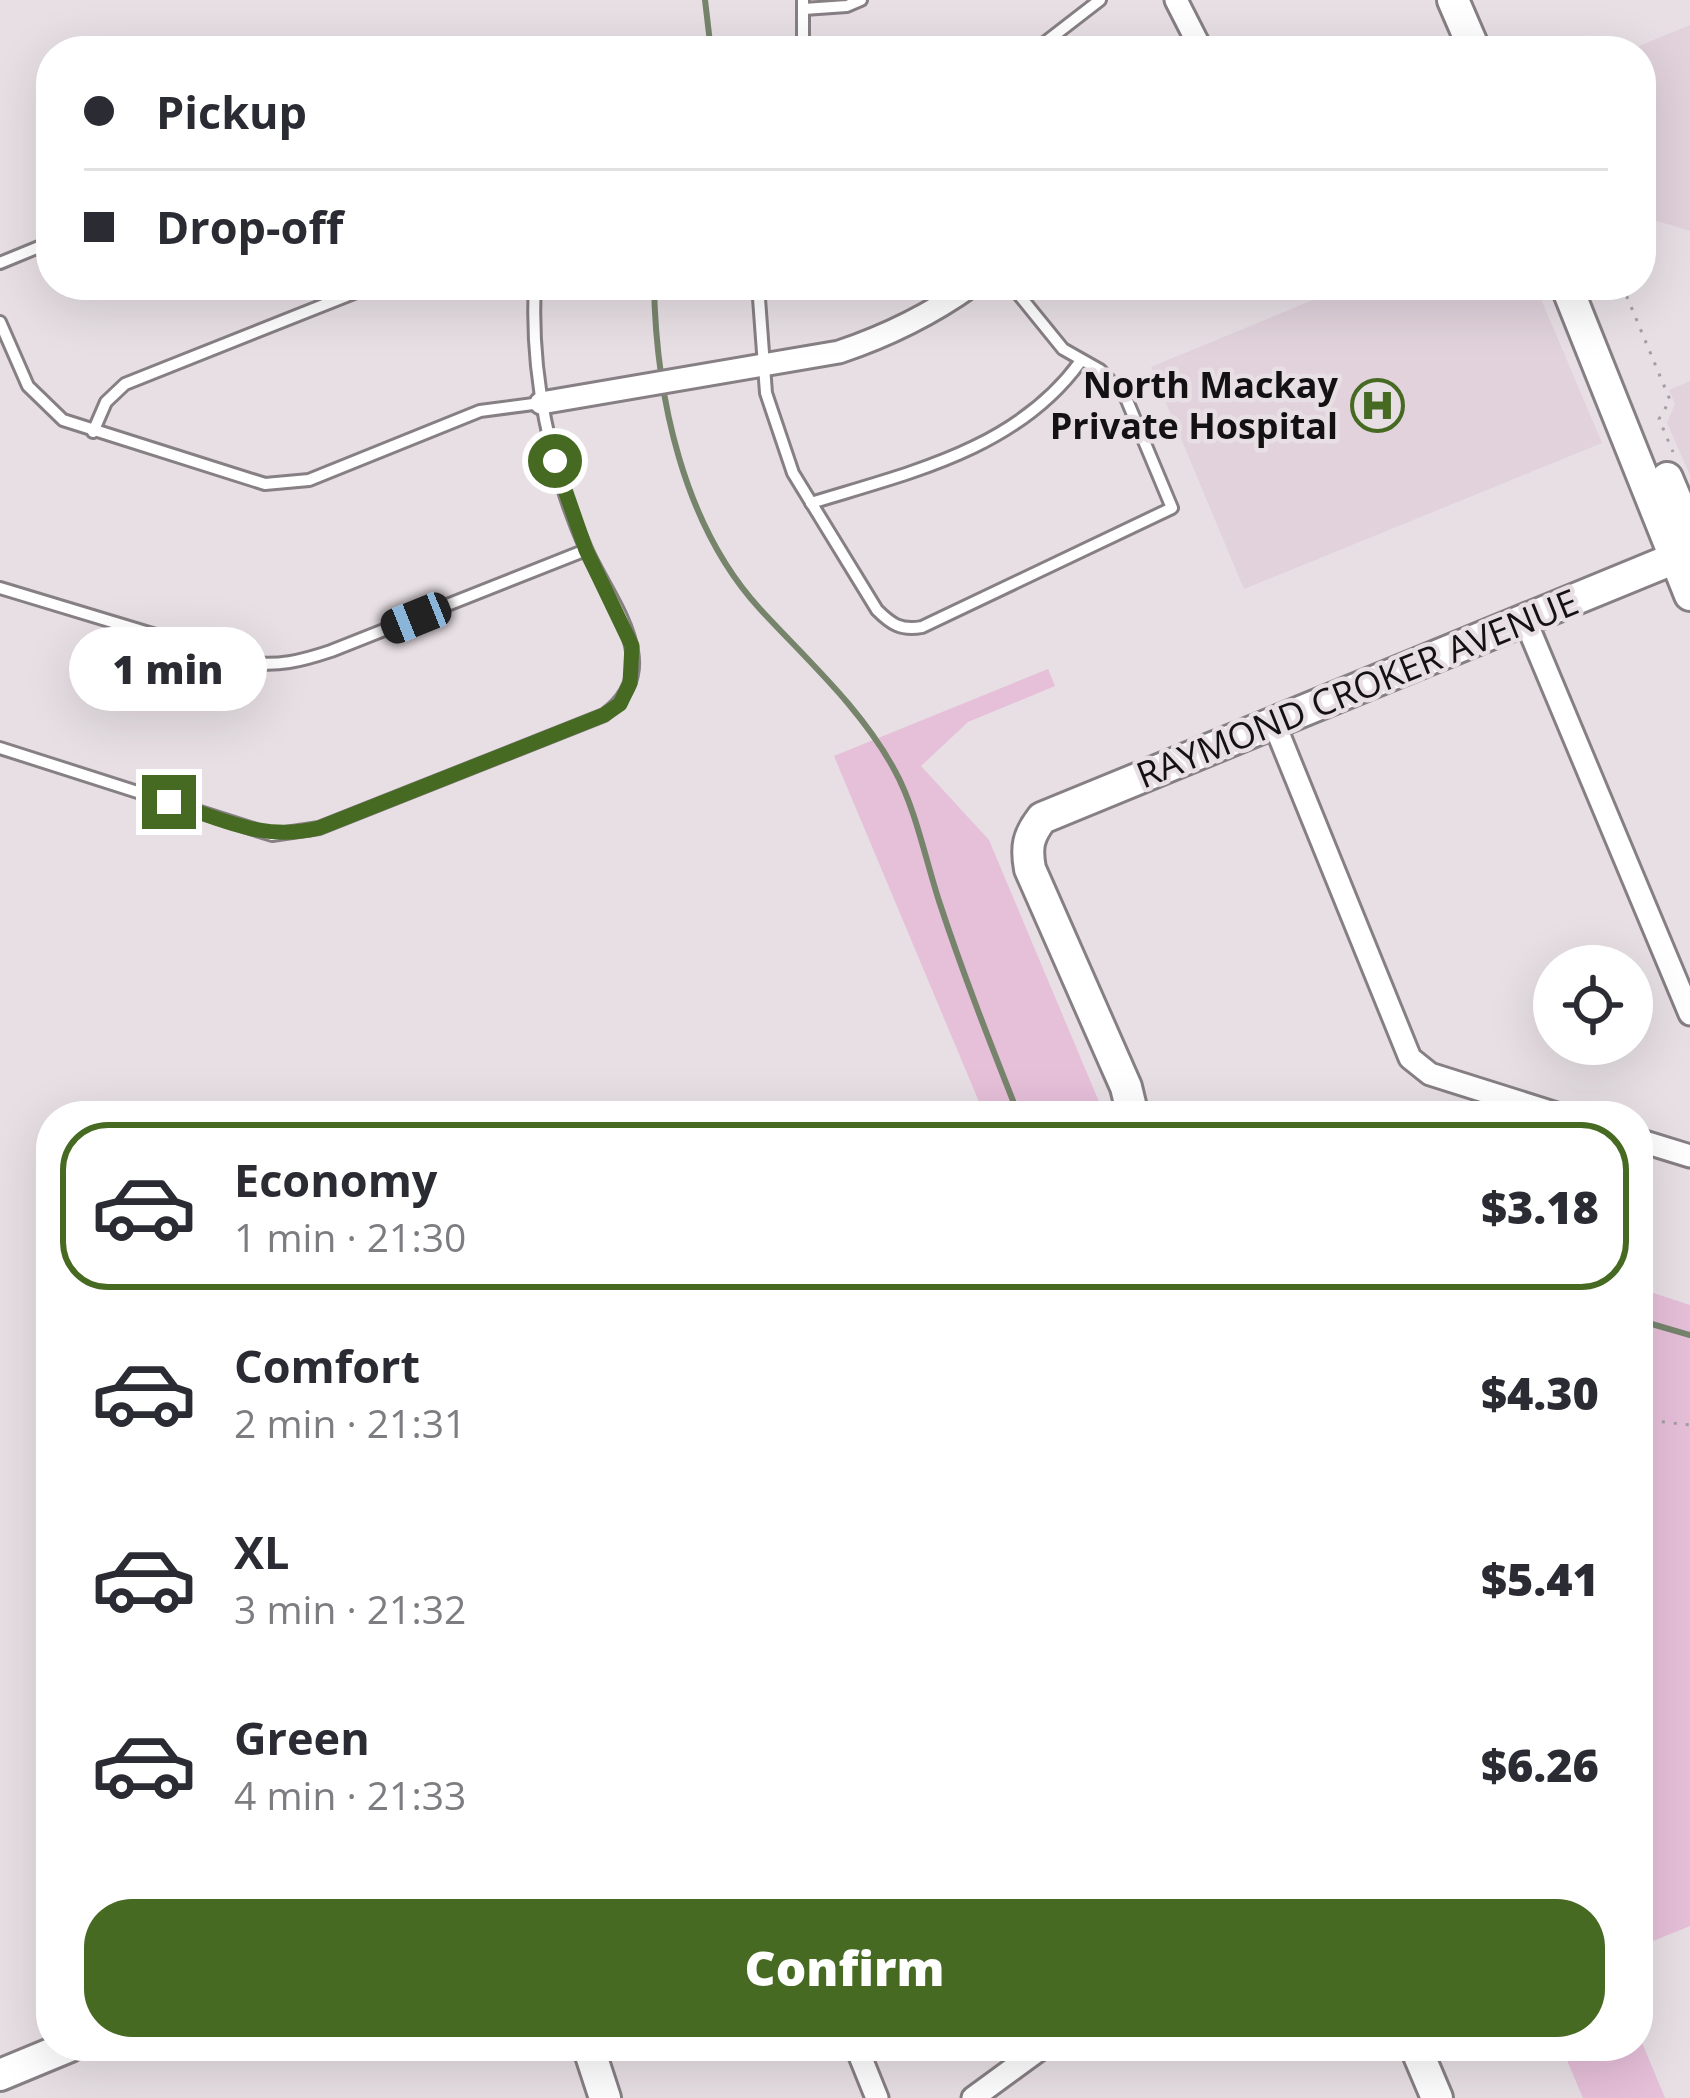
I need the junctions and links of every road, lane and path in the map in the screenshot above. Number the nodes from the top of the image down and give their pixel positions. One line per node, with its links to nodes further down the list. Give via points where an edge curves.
1 (860, 0): 5 (lane)
2 (1100, 0): 7 (lane)
3 (1176, 0): 8 (street)
4 (1454, 0): 9 (street)
5 (804, 5): 6 (lane)
6 (803, 36)
7 (1053, 36)
8 (1194, 36)
9 (1469, 36)
10 (36, 248): 11 (lane)
11 (0, 263)
12 (336, 300): 24 (lane, via 125,384)
13 (536, 300): 23 (lane)
14 (759, 300): 22 (lane)
15 (951, 300): 22 (street, via 882,338)
16 (1022, 300): 21 (lane)
17 (1572, 300): 27 (street, via 1662,519)
18 (1591, 300): 27 (street)
19 (1628, 300): 25 (path, via 1670,400 1659,419)
20 (0, 322): 24 (lane, via 37,398)
21 (1080, 362): 26 (lane, via 991,439 917,472); 26 (lane, via 1100,370 1126,398 1172,508 909,630 877,610)
22 (764, 364): 23 (street); 26 (lane, via 779,433)
23 (541, 403): 24 (lane, via 481,411 286,484 251,481); 28 (lane)
24 (93, 432)
25 (1674, 455)
26 (811, 503)
27 (1685, 548): 30 (street); 31 (street, RAYMOND CROKER AVENUE)
28 (586, 550): 29 (lane, via 332,651 271,666); 33 (lane, via 632,646 620,704 319,828 272,835)
29 (0, 588)
30 (1690, 595)
31 (1526, 622): 32 (street, RAYMOND CROKER AVENUE); 34 (street)
32 (1274, 723): 35 (street, RAYMOND CROKER AVENUE, via 1061,807 1030,834 1030,869); 36 (street, via 1410,1058 1430,1074)
33 (0, 748)
34 (1690, 1014)
35 (1129, 1101)
36 (1516, 1101)
37 (1653, 1145): 38 (street)
38 (1690, 1156)
39 (1653, 1421): 40 (path)
40 (1690, 1425)
41 (36, 2060): 46 (street)
42 (592, 2061): 47 (street)
43 (862, 2061): 48 (street)
44 (1024, 2061): 49 (street)
45 (1421, 2061): 50 (street)
46 (0, 2075)
47 (600, 2096)
48 (878, 2098)
49 (973, 2098)
50 (1437, 2098)

